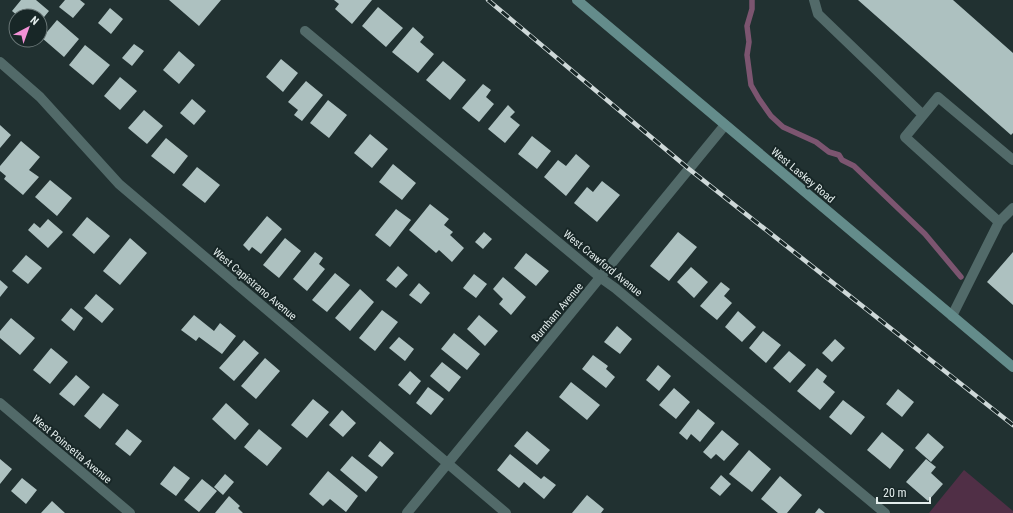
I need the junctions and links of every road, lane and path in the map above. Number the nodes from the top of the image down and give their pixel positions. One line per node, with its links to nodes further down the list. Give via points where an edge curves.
1 (577, 0): 6 (main road, West Laskey Road)
2 (814, 0): 5 (street, via 818,14)
3 (306, 31): 10 (street, West Crawford Avenue)
4 (0, 62): 14 (street, West Capistrano Avenue, via 40,97 119,184)
5 (922, 114): 7 (street, via 938,97); 9 (street, via 905,137)
6 (725, 125): 10 (street, Burnham Avenue); 11 (main road, West Laskey Road)
7 (1011, 155)
8 (1013, 208): 9 (street)
9 (999, 222): 11 (street)
10 (601, 278): 14 (street, Burnham Avenue); 18 (street, West Crawford Avenue)
11 (952, 316): 12 (main road, West Laskey Road)
12 (1013, 367)
13 (0, 403): 15 (street, West Poinsetta Avenue)
14 (447, 464): 16 (street, Burnham Avenue); 17 (street, West Capistrano Avenue)
15 (130, 513)
16 (407, 513)
17 (506, 513)
18 (885, 513)

